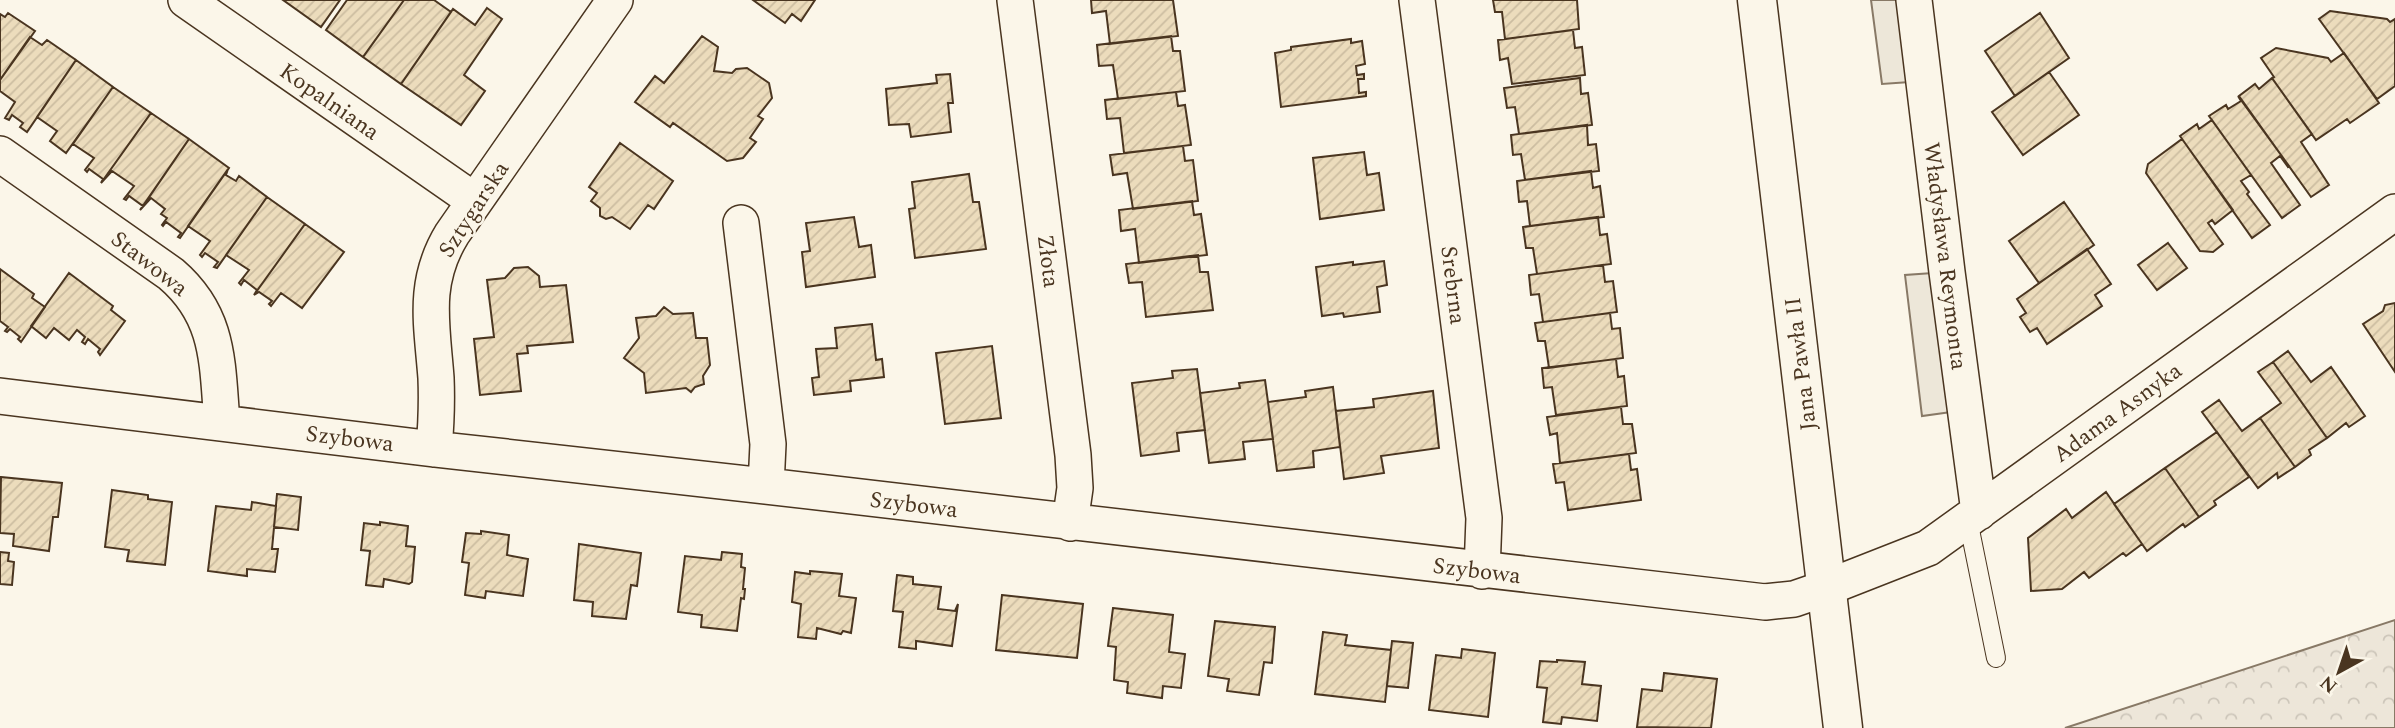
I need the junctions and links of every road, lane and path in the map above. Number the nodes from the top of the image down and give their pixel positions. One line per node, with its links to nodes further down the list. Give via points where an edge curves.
1 (186, 0): 8 (street, Kopalniana)
2 (615, 0): 8 (street, Sztygarska)
3 (1015, 0): 16 (street, Złota, via 1073,455)
4 (1417, 0): 17 (street, Srebrna, via 1484,518)
5 (1757, 0): 18 (street, Jana Pawła II)
6 (1914, 0): 15 (street, Władysława Reymonta)
7 (0, 154): 12 (street, Stawowa, via 187,288 214,337)
8 (475, 201): 13 (street, Sztygarska, via 446,244 433,279)
9 (2395, 212): 15 (street, Adama Asnyka)
10 (741, 223): 14 (street, via 768,444)
11 (0, 396): 12 (street, Szybowa)
12 (222, 422): 13 (street, Szybowa)
13 (434, 449): 14 (street, Szybowa)
14 (766, 486): 16 (street, Szybowa)
15 (1974, 516): 18 (street, Adama Asnyka, via 1928,548); 19 (lane)
16 (1070, 523): 17 (street, Szybowa)
17 (1482, 571): 18 (street, Szybowa, via 1765,602 1794,599)
18 (1826, 588): 20 (street, Jana Pawła II)
19 (1996, 658)
20 (1843, 728)

